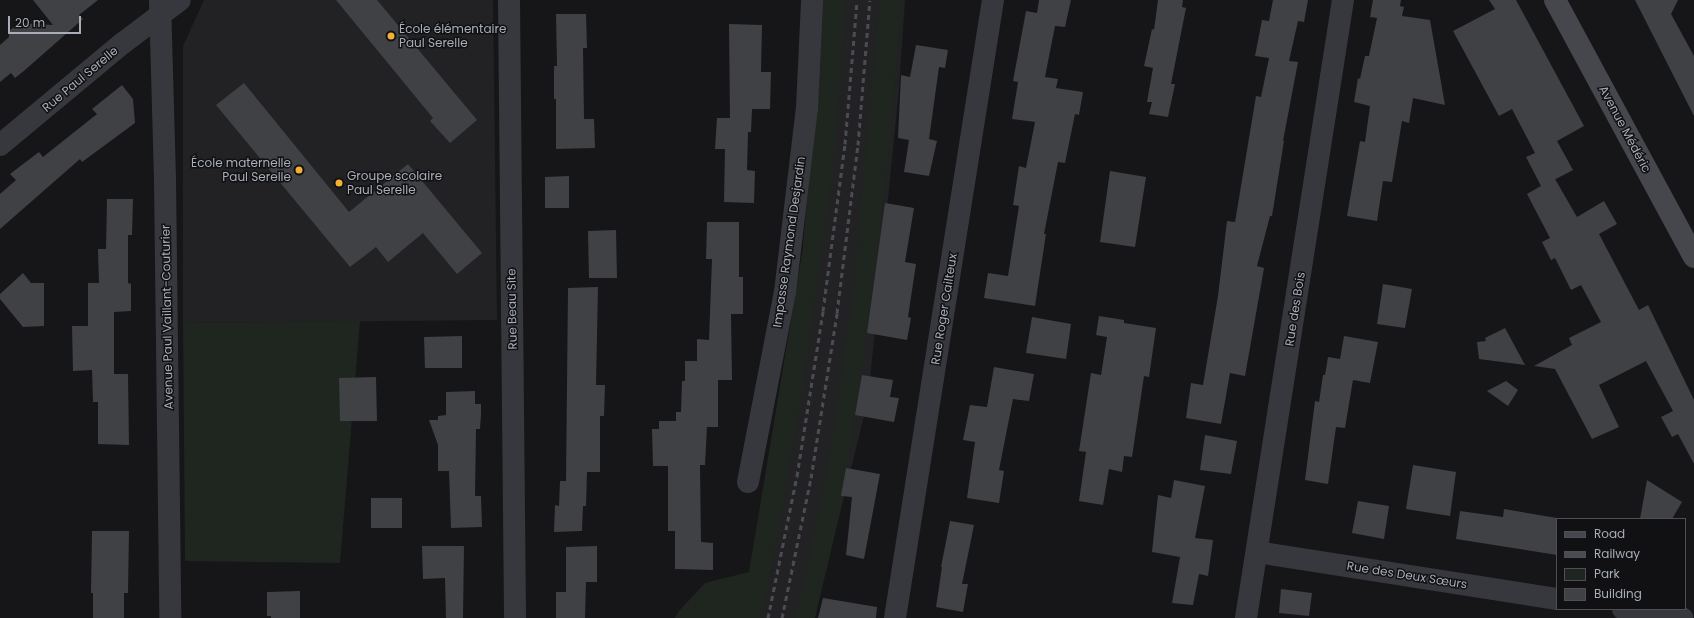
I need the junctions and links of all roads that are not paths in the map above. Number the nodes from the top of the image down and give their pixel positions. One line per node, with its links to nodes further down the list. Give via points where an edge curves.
1 (180, 0): 7 (street, Rue Paul Serelle)
2 (509, 0): 15 (street, Rue Beau Site)
3 (812, 0): 10 (street, Impasse Raymond Desjardin, via 807,108 785,292)
4 (993, 0): 16 (street, Rue Roger Cailteux)
5 (1343, 0): 11 (street, Rue des Bois)
6 (1555, 0): 9 (main road, Avenue Médéric)
7 (160, 8): 8 (street, Rue Paul Serelle, via 123,43); 14 (street, Avenue Paul Vaillant-Couturier, via 165,181)
8 (0, 146)
9 (1694, 257)
10 (748, 482)
11 (1257, 552): 12 (street, Rue des Deux Sœurs); 17 (street, Rue des Bois)
12 (1556, 599)
13 (1630, 610): 18 (street)
14 (170, 618)
15 (515, 618)
16 (895, 618)
17 (1246, 618)
18 (1682, 618)

